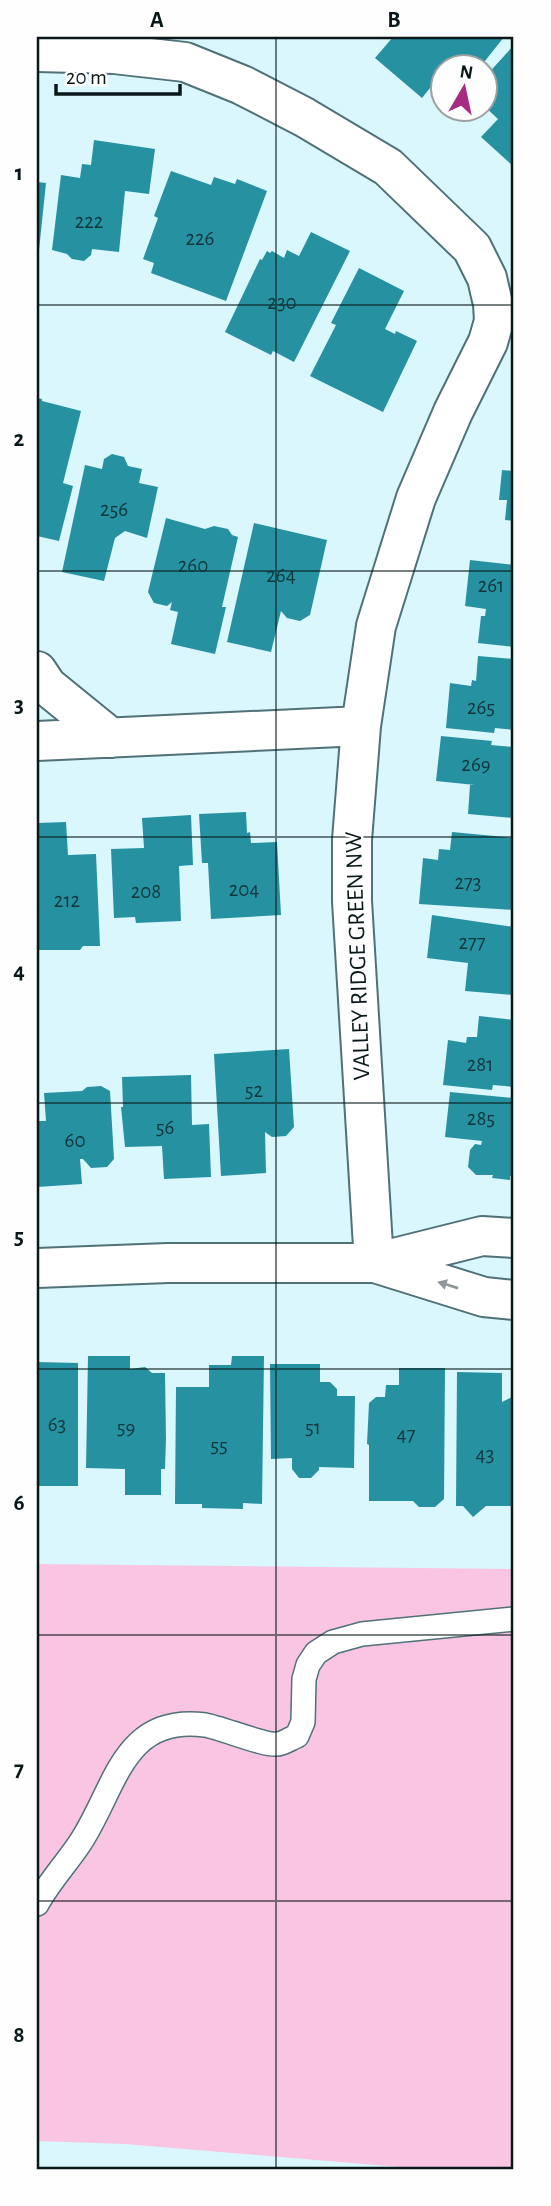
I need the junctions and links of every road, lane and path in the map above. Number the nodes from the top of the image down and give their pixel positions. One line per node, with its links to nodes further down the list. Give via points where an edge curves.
1 (37, 52): 3 (street, VALLEY RIDGE GREEN NW, via 185,62 242,85 388,167 472,248 487,278 494,321 416,498 376,626)
2 (37, 671): 4 (street, via 47,686)
3 (361, 726): 4 (street); 7 (street, VALLEY RIDGE GREEN NW, via 352,901)
4 (111, 738): 5 (street)
5 (37, 741)
6 (514, 1238): 7 (street, via 482,1236)
7 (374, 1263): 8 (street); 9 (street, one-way to 7, via 484,1297)
8 (37, 1268)
9 (514, 1300)
10 (514, 1619): 11 (lane, via 362,1634 333,1642 308,1665 303,1722 297,1736 276,1745 219,1727 162,1727 132,1748 80,1842)
11 (37, 1904)

